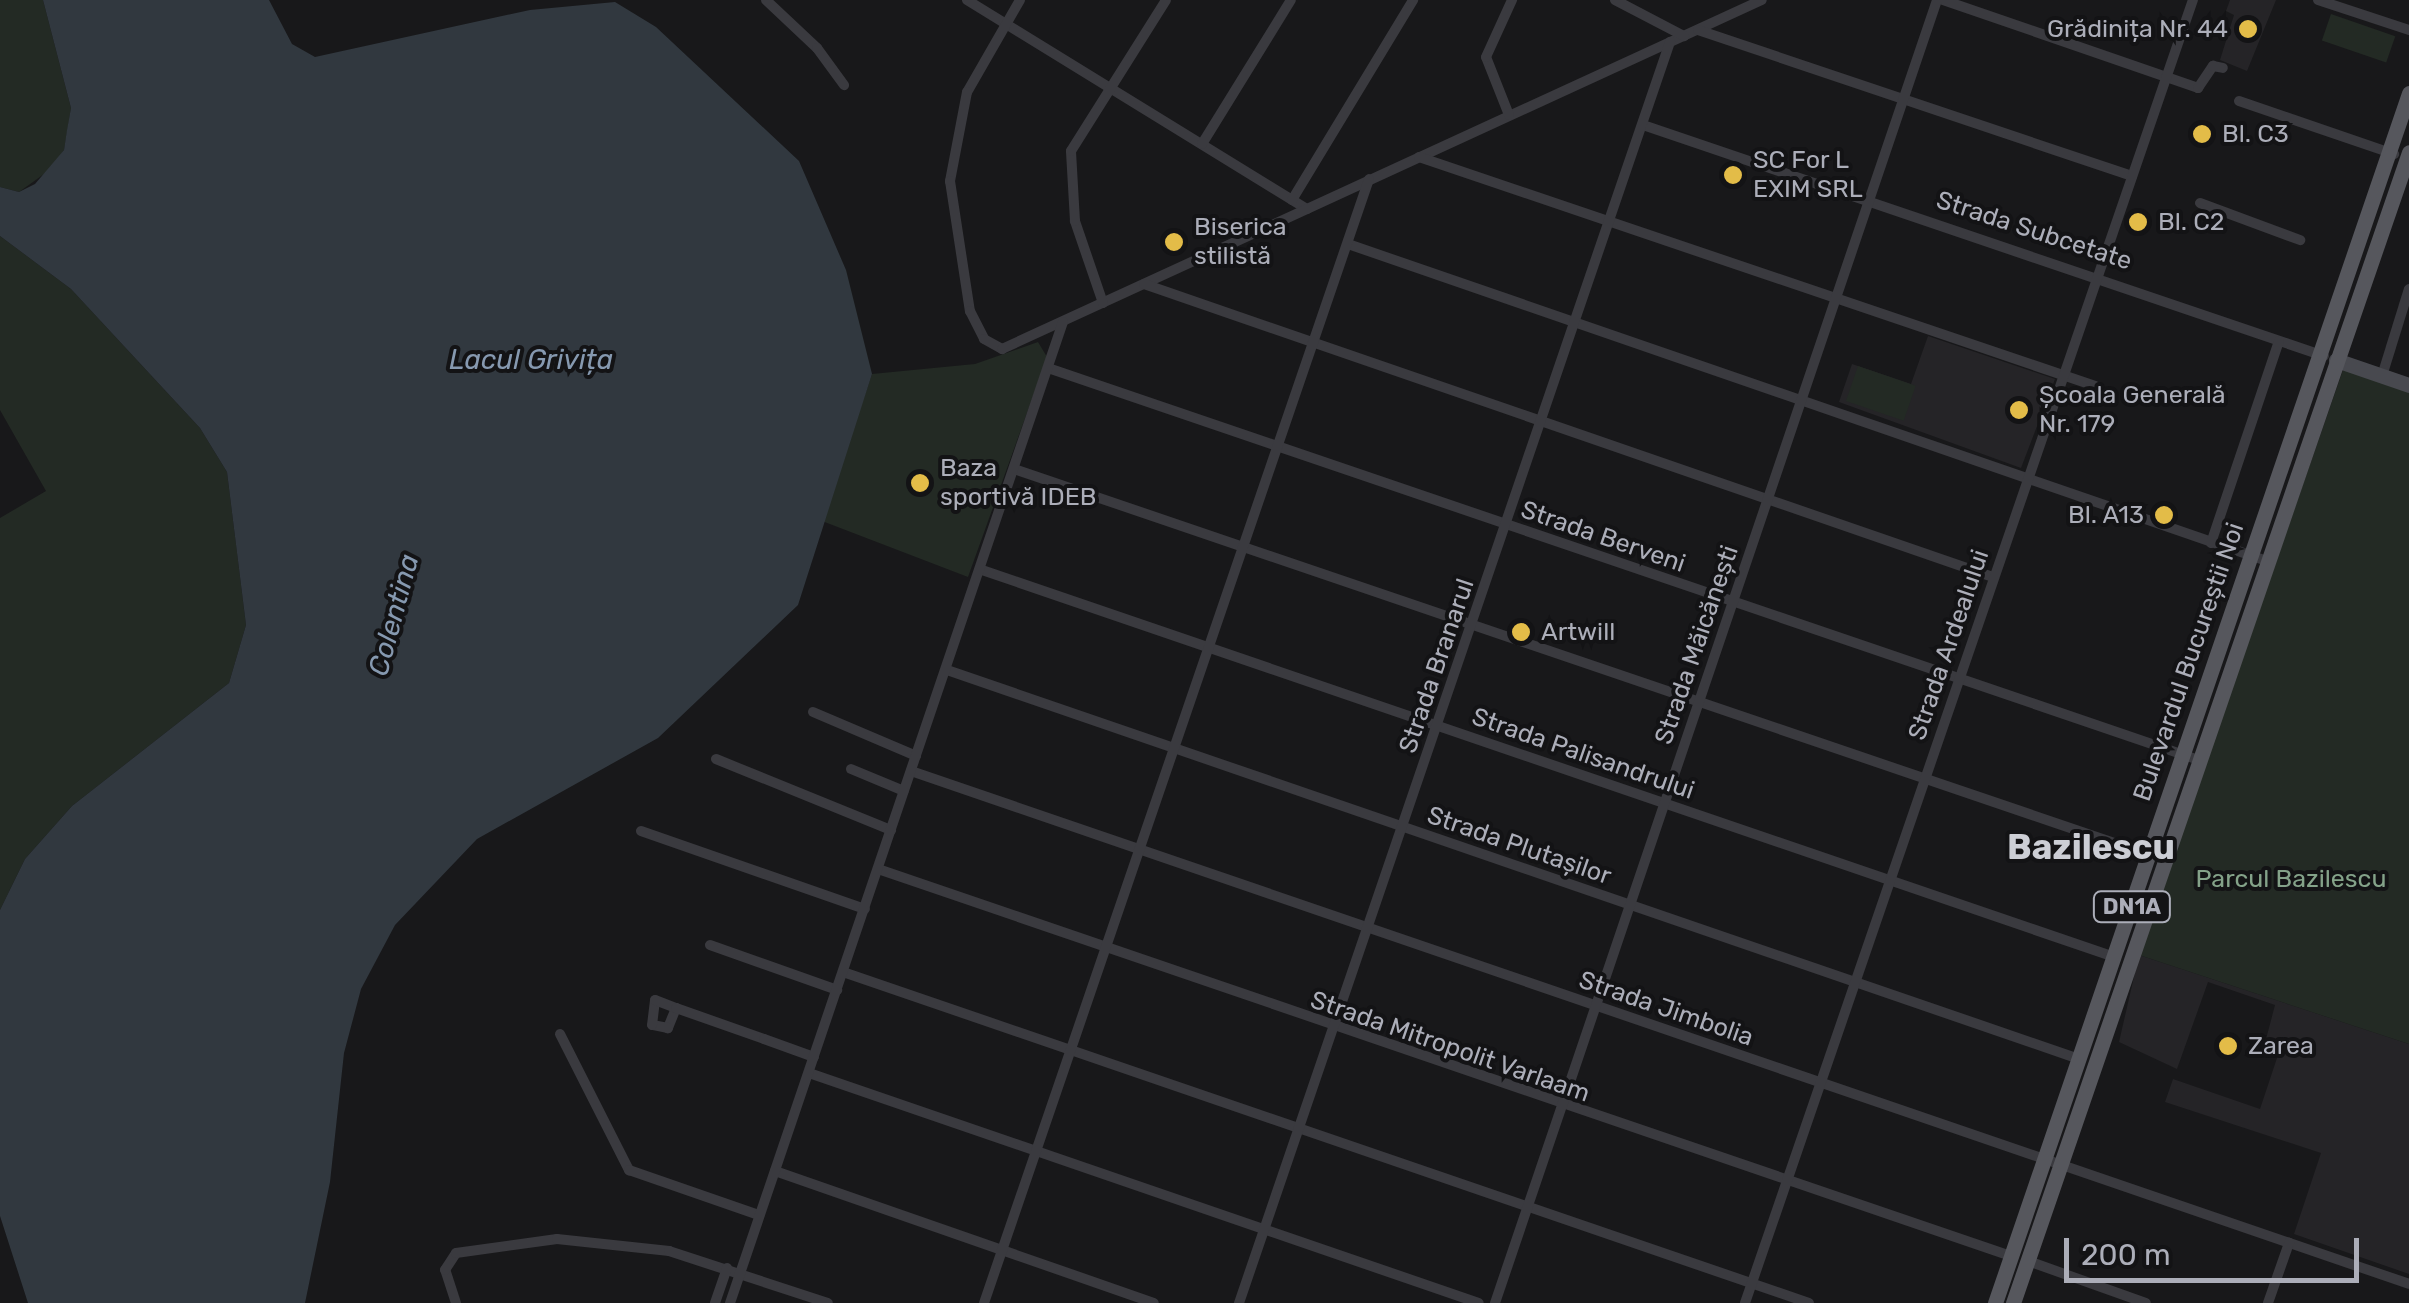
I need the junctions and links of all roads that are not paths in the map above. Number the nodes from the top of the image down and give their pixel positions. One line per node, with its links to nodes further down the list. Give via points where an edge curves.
1 (766, 0): 21 (street, via 817,48)
2 (967, 0): 14 (street)
3 (1020, 0): 14 (street)
4 (1166, 0): 22 (street)
5 (1292, 0): 28 (street)
6 (1414, 0): 34 (street)
7 (1512, 0): 26 (street, via 1486,57)
8 (1615, 0): 17 (street)
9 (1762, 0): 13 (street)
10 (1940, 0): 20 (street); 24 (street, Strada Măicănești)
11 (2192, 0): 20 (street, Strada Ardealului)
12 (2318, 0): 15 (street)
13 (1735, 6): 16 (street)
14 (1004, 23): 22 (street); 46 (street, via 967,92 952,146 951,219 963,288 979,331 994,348)
15 (2408, 25)
16 (1697, 30): 17 (street); 24 (street)
17 (1684, 36): 18 (street)
18 (1670, 42): 26 (street); 27 (street, Strada Branarul)
19 (2224, 68): 20 (street, via 2213,66 2202,88)
20 (2166, 75): 32 (street, Strada Ardealului)
21 (844, 85)
22 (1108, 86): 28 (street); 45 (street, via 1075,139 1069,165 1076,221)
23 (2409, 93): 29 (main road, Bulevardul Bucureștii Noi / DN1A)
24 (1904, 98): 32 (street); 35 (street, Strada Măicănești)
25 (2239, 101): 29 (street)
26 (1509, 115): 30 (street)
27 (1643, 125): 35 (street, Strada Subcetate); 38 (street, Strada Branarul)
28 (1202, 144): 34 (street)
29 (2388, 153): 31 (street); 50 (main road, Bulevardul Bucureștii Noi / DN1A)
30 (1418, 157): 33 (street); 38 (street)
31 (2408, 157): 51 (main road, Bulevardul Bucureștii Noi / DN1A)
32 (2132, 176): 41 (street, Strada Ardealului)
33 (1368, 179): 37 (street); 40 (street)
34 (1292, 200): 37 (street)
35 (1868, 201): 41 (street, Strada Subcetate); 44 (street, Strada Măicănești)
36 (2200, 203): 39 (street)
37 (1307, 208): 42 (street)
38 (1610, 221): 44 (street); 47 (street, Strada Branarul)
39 (2300, 240)
40 (1348, 244): 47 (street); 49 (street)
41 (2097, 278): 48 (street, Strada Subcetate); 53 (street, Strada Ardealului)
42 (1144, 284): 45 (street); 49 (street)
43 (2409, 288): 54 (street)
44 (1836, 298): 53 (street); 57 (street, Strada Măicănești)
45 (1103, 303): 46 (street)
46 (1063, 322): 52 (street)
47 (1576, 323): 57 (street); 58 (street, Strada Branarul)
48 (2280, 341): 50 (street, Strada Subcetate); 64 (street)
49 (1314, 346): 58 (street); 59 (street)
50 (2320, 355): 51 (street, Strada Subcetate); 66 (main road, Bulevardul Bucureștii Noi / DN1A)
51 (2336, 360): 54 (street, Strada Subcetate); 66 (main road, Bulevardul Bucureștii Noi / DN1A)
52 (1051, 369): 59 (street, Strada Berveni); 60 (street)
53 (2063, 376): 56 (street); 61 (street, Strada Ardealului)
54 (2382, 376): 55 (street, Strada Subcetate)
55 (2409, 385)
56 (2095, 386)
57 (1800, 401): 61 (street); 62 (street, Strada Măicănești)
58 (1540, 424): 62 (street); 63 (street, Strada Branarul)
59 (1280, 447): 63 (street, Strada Berveni); 65 (street)
60 (1017, 470): 65 (street); 67 (street)
61 (2027, 478): 64 (street); 68 (street, Strada Ardealului)
62 (1766, 501): 68 (street); 69 (street, Strada Măicănești)
63 (1506, 525): 69 (street, Strada Berveni); 70 (street, Strada Branarul)
64 (2211, 543): 66 (street)
65 (1245, 548): 70 (street); 71 (street)
66 (2259, 559): 79 (main road, Bulevardul Bucureștii Noi / DN1A)
67 (982, 570): 71 (street, Strada Palisandrului); 72 (street)
68 (1993, 577): 73 (street, Strada Ardealului)
69 (1733, 602): 73 (street, Strada Berveni); 74 (street, Strada Măicănești)
70 (1473, 623): 74 (street); 76 (street, Strada Branarul)
71 (1210, 648): 76 (street, Strada Palisandrului); 77 (street)
72 (947, 670): 77 (street, Strada Plutașilor); 78 (street)
73 (1959, 679): 79 (street, Strada Berveni); 83 (street, Strada Ardealului)
74 (1699, 702): 83 (street); 85 (street, Strada Măicănești)
75 (812, 712): 78 (street)
76 (1437, 726): 85 (street, Strada Palisandrului); 86 (street, Strada Branarul)
77 (1176, 749): 86 (street, Strada Plutașilor); 89 (street)
78 (916, 756): 82 (street)
79 (2192, 757): 90 (main road, Bulevardul Bucureștii Noi / DN1A); 114 (main road, Bulevardul Bucureștii Noi / DN1A)
80 (716, 759): 87 (street)
81 (851, 769): 84 (street)
82 (911, 771): 84 (street); 89 (street, Strada Jimbolia)
83 (1924, 780): 90 (street); 92 (street, Strada Ardealului)
84 (904, 791): 87 (street)
85 (1664, 803): 92 (street, Strada Palisandrului); 93 (street, Strada Măicănești)
86 (1402, 827): 93 (street, Strada Plutașilor); 95 (street, Strada Branarul)
87 (891, 830): 91 (street)
88 (642, 832): 94 (street)
89 (1142, 850): 95 (street, Strada Jimbolia); 97 (street)
90 (2150, 856): 98 (main road, Bulevardul Bucureștii Noi / DN1A)
91 (878, 869): 94 (street); 97 (street, Strada Mitropolit Varlaam)
92 (1889, 881): 98 (street, Strada Palisandrului); 100 (street, Strada Ardealului)
93 (1630, 904): 100 (street, Strada Plutașilor); 102 (street, Strada Măicănești)
94 (860, 907): 99 (street)
95 (1366, 927): 102 (street, Strada Jimbolia); 104 (street, Strada Branarul)
96 (710, 946): 101 (street)
97 (1108, 950): 104 (street, Strada Mitropolit Varlaam); 106 (street)
98 (2114, 958): 108 (main road, Bulevardul Bucureștii Noi / DN1A)
99 (843, 972): 101 (street); 106 (street)
100 (1855, 982): 108 (street, Strada Plutașilor); 110 (street, Strada Ardealului)
101 (837, 990): 107 (street)
102 (1595, 1005): 110 (street, Strada Jimbolia); 111 (street, Strada Măicănești)
103 (676, 1008): 107 (street)
104 (1332, 1028): 111 (street, Strada Mitropolit Varlaam); 112 (street, Strada Branarul)
105 (560, 1034): 118 (street, via 629,1170)
106 (1073, 1051): 112 (street); 113 (street)
107 (814, 1057): 109 (street)
108 (2080, 1059): 114 (main road, Bulevardul Bucureștii Noi / DN1A)
109 (809, 1073): 113 (street); 115 (street)
110 (1820, 1083): 114 (street, Strada Jimbolia); 116 (street, Strada Ardealului)
111 (1562, 1106): 116 (street, Strada Mitropolit Varlaam); 117 (street, Strada Măicănești)
112 (1298, 1129): 117 (street); 119 (street, Strada Branarul)
113 (1037, 1150): 119 (street); 121 (street)
114 (2053, 1162): 120 (street, Strada Jimbolia); 122 (main road, Bulevardul Bucureștii Noi / DN1A); 123 (main road, Bulevardul Bucureștii Noi / DN1A)
115 (774, 1171): 118 (street); 121 (street)
116 (1786, 1182): 122 (street, Strada Mitropolit Varlaam); 126 (street, Strada Ardealului)
117 (1528, 1208): 126 (street); 136 (street, Strada Măicănești)
118 (759, 1215): 125 (street)
119 (1264, 1228): 134 (street, Strada Branarul); 135 (street)
120 (2289, 1243): 127 (street, Strada Jimbolia); 142 (street)
121 (1002, 1252): 132 (street); 133 (street)
122 (2011, 1256): 139 (main road, Bulevardul Bucureștii Noi / DN1A)
123 (2028, 1261): 140 (main road, Bulevardul Bucureștii Noi / DN1A); 141 (street)
124 (727, 1268): 125 (street); 128 (street, via 635,1244 558,1239 456,1253 445,1270); 129 (street)
125 (740, 1272): 130 (street); 131 (street)
126 (1752, 1283): 137 (street, Strada Ardealului); 138 (street)
127 (2409, 1284)
128 (456, 1303)
129 (715, 1303)
130 (730, 1303)
131 (828, 1303)
132 (984, 1303)
133 (1154, 1303)
134 (1240, 1303)
135 (1479, 1303)
136 (1495, 1303)
137 (1745, 1303)
138 (1809, 1303)
139 (1995, 1303)
140 (2014, 1303)
141 (2146, 1303)
142 (2268, 1303)

